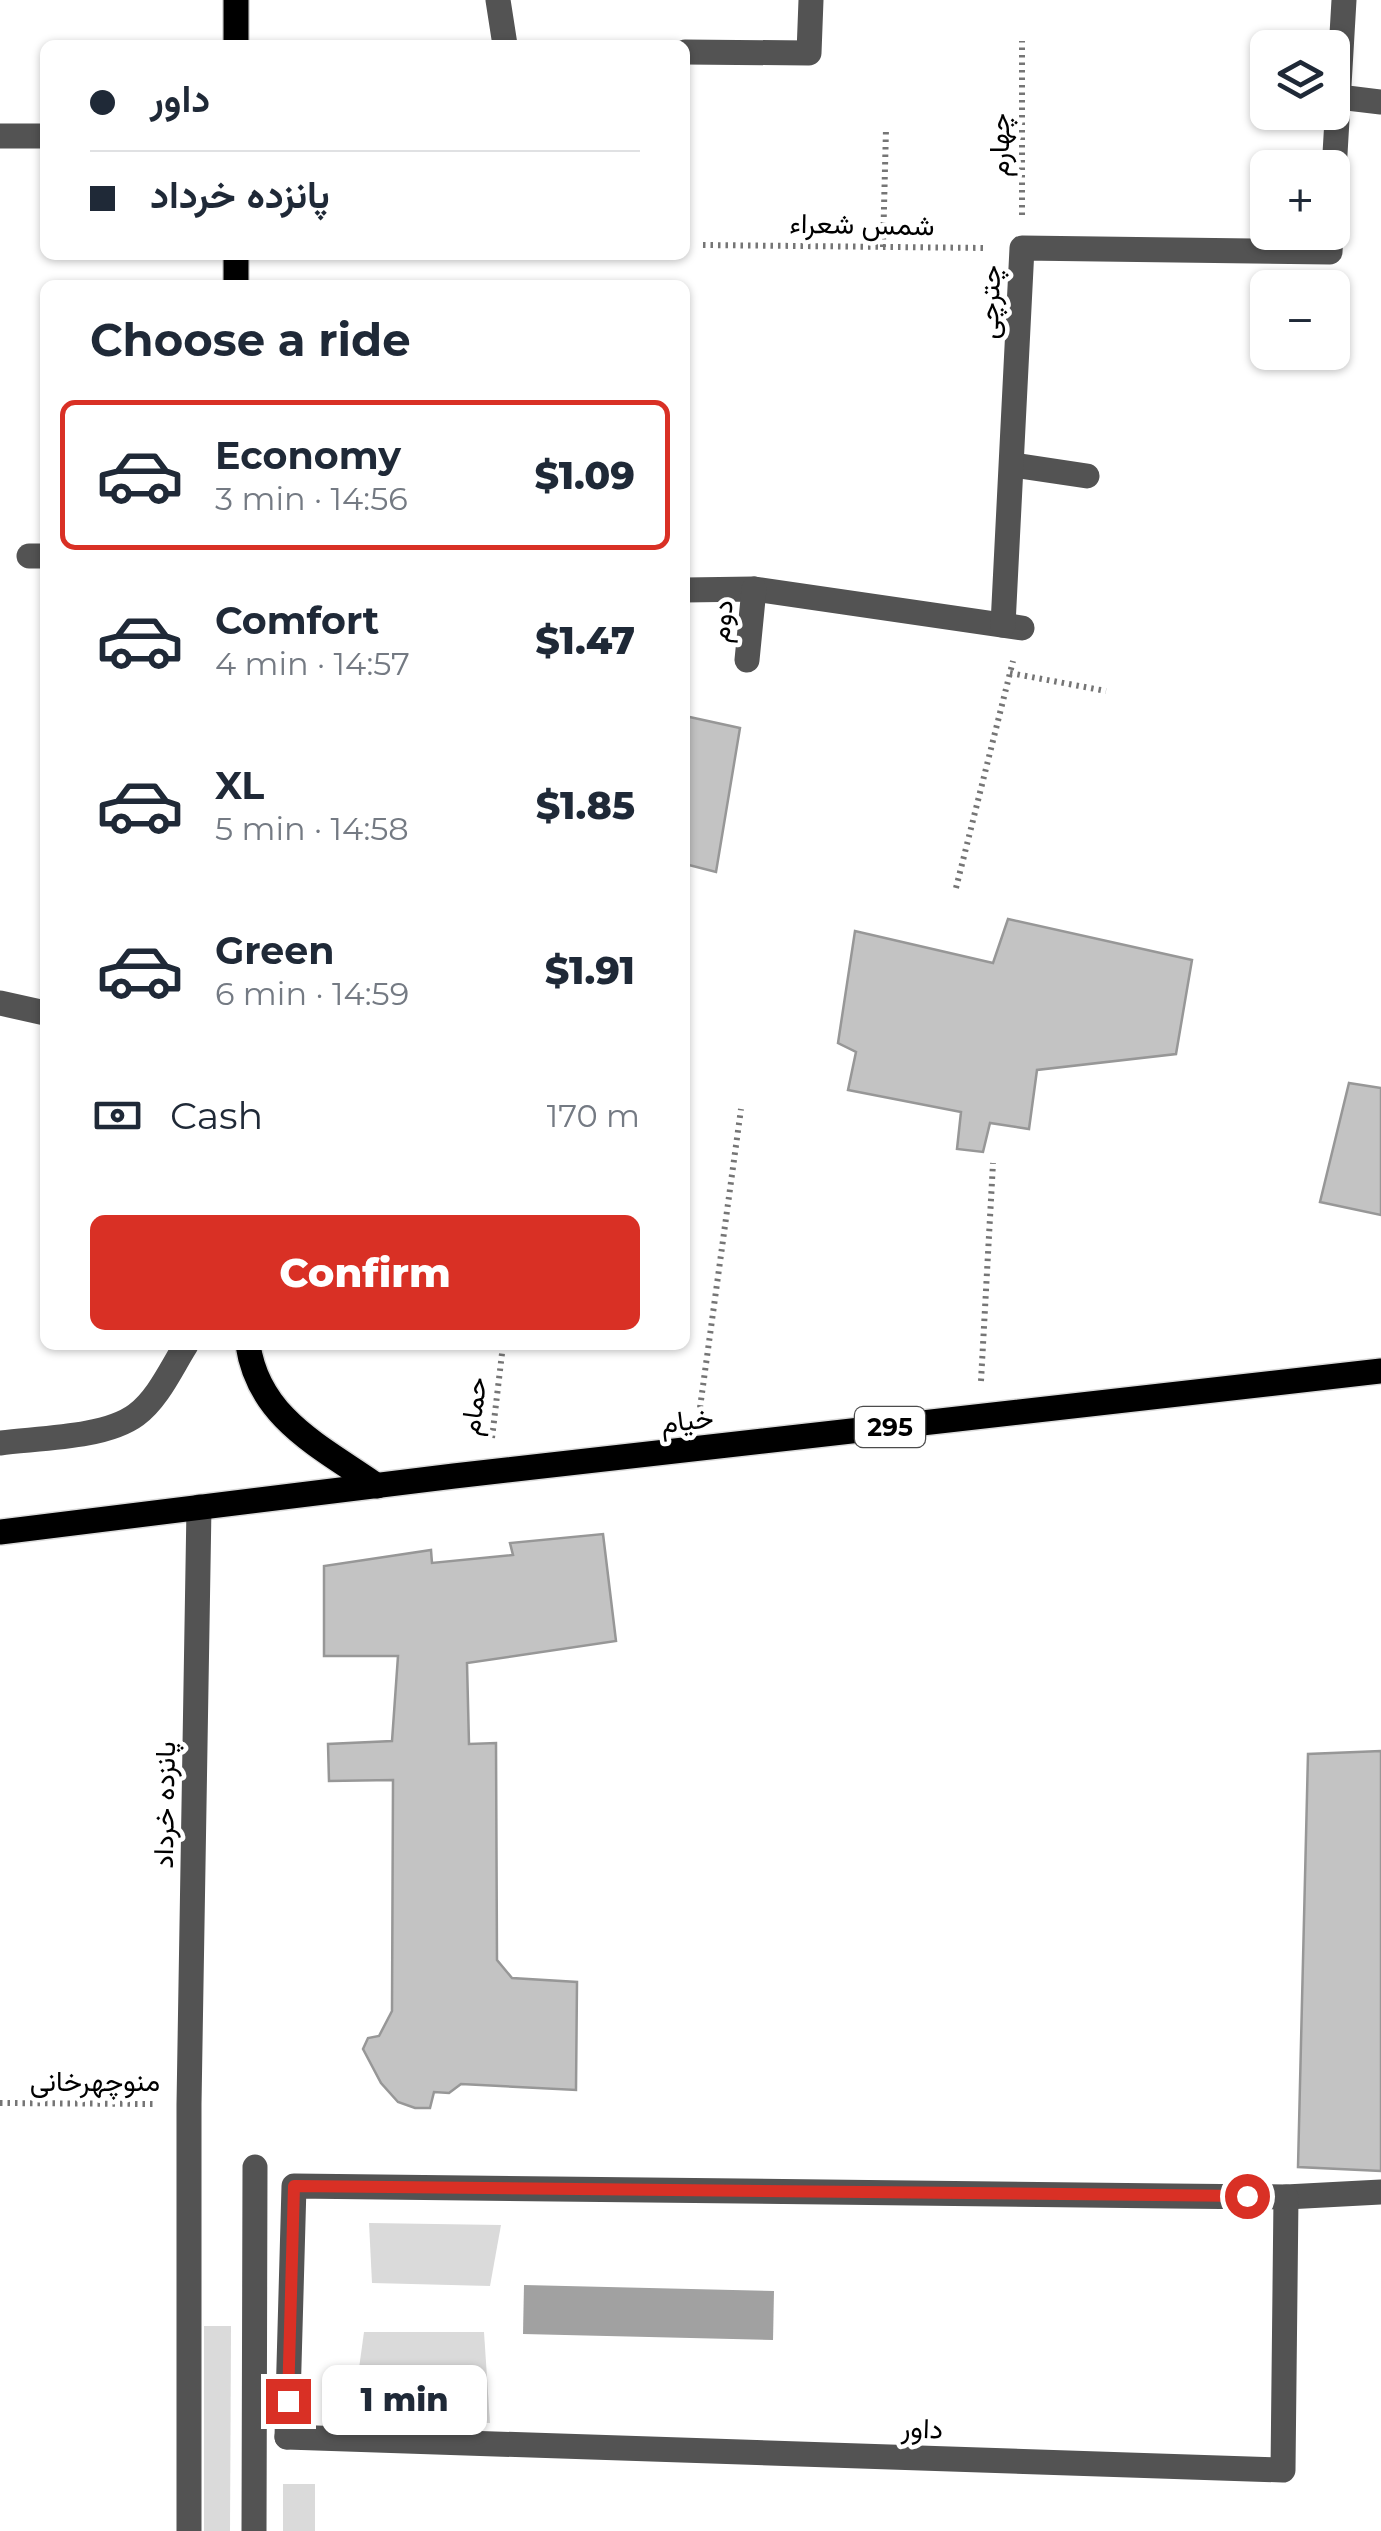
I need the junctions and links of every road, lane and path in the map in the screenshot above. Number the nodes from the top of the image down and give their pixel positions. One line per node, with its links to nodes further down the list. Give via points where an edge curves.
1 (236, 0): 6 (main road)
2 (498, 0): 7 (street)
3 (810, 0): 9 (street, via 809,53)
4 (1344, 0): 5 (street)
5 (1342, 30)
6 (236, 40)
7 (504, 40)
8 (1022, 41): 17 (path, چهارم)
9 (690, 52)
10 (1350, 98): 11 (street)
11 (1381, 102)
12 (886, 129): 16 (path)
13 (0, 136): 14 (street)
14 (40, 136)
15 (703, 245): 16 (path, شمس شعراء)
16 (883, 247): 17 (path, شمس شعراء)
17 (1022, 248): 18 (street, چترچی); 19 (street, چترچی)
18 (1330, 250)
19 (1012, 465): 20 (street); 23 (street, چترچی)
20 (1087, 476)
21 (754, 588): 22 (street); 23 (street); 24 (street, دوم)
22 (690, 590)
23 (1013, 627): 25 (path)
24 (747, 660)
25 (1010, 672): 26 (path); 27 (path)
26 (1106, 691)
27 (956, 888)
28 (0, 1002): 29 (street)
29 (40, 1012)
30 (741, 1109): 38 (path)
31 (994, 1163): 36 (path)
32 (183, 1350): 37 (street, via 138,1414 115,1426)
33 (249, 1350): 40 (main road, via 265,1398 288,1423)
34 (502, 1350): 39 (path, حمام)
35 (1381, 1371): 36 (main road, خیام / 295)
36 (979, 1417): 38 (main road, خیام / 295)
37 (0, 1443)
38 (694, 1449): 39 (main road, خیام / 295)
39 (488, 1473): 40 (main road, خیام / 295)
40 (377, 1486): 41 (main road, خیام / 295)
41 (199, 1507): 42 (main road, خیام / 295); 44 (street, پانزده خرداد)
42 (0, 1532)
43 (0, 2103): 44 (path, منوچهرخانی)
44 (189, 2104): 50 (street, پانزده خرداد)
45 (255, 2167): 49 (street)
46 (1381, 2192): 47 (street)
47 (1286, 2197): 48 (street, via 294,2186); 48 (street, داور, via 1283,2470)
48 (287, 2437): 49 (street)
49 (254, 2460): 51 (street)
50 (189, 2531)
51 (254, 2531)

